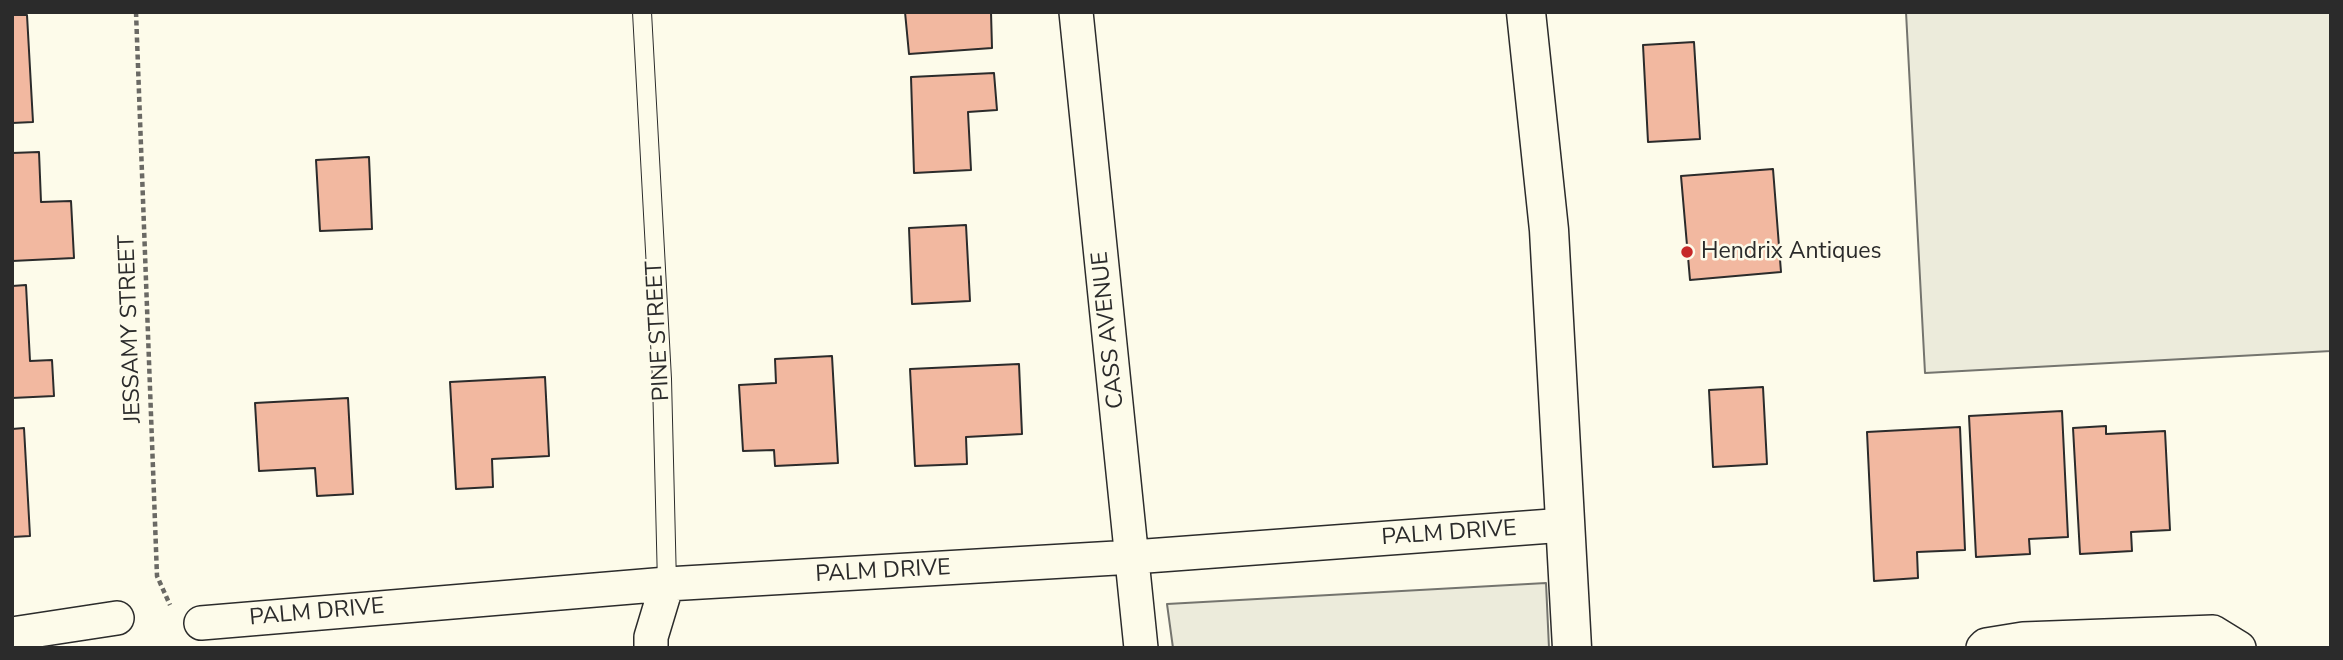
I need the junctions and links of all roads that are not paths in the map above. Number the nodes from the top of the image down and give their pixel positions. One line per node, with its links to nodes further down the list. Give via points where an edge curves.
1 (642, 12): 8 (lane, PINE STREET, via 662,379)
2 (1076, 12): 7 (street, CASS AVENUE)
3 (1526, 12): 5 (main road)
4 (1549, 12): 5 (main road)
5 (1549, 230): 6 (main road)
6 (1565, 526): 7 (street, PALM DRIVE); 14 (main road)
7 (1133, 557): 8 (street, PALM DRIVE); 13 (street, CASS AVENUE)
8 (667, 584): 10 (street, PALM DRIVE); 12 (street, PINE STREET)
9 (117, 618): 11 (street)
10 (201, 623)
11 (12, 634)
12 (651, 648)
13 (1141, 648)
14 (1572, 648)
15 (1983, 648): 16 (street, via 2023,639 2213,632)
16 (2239, 648)

